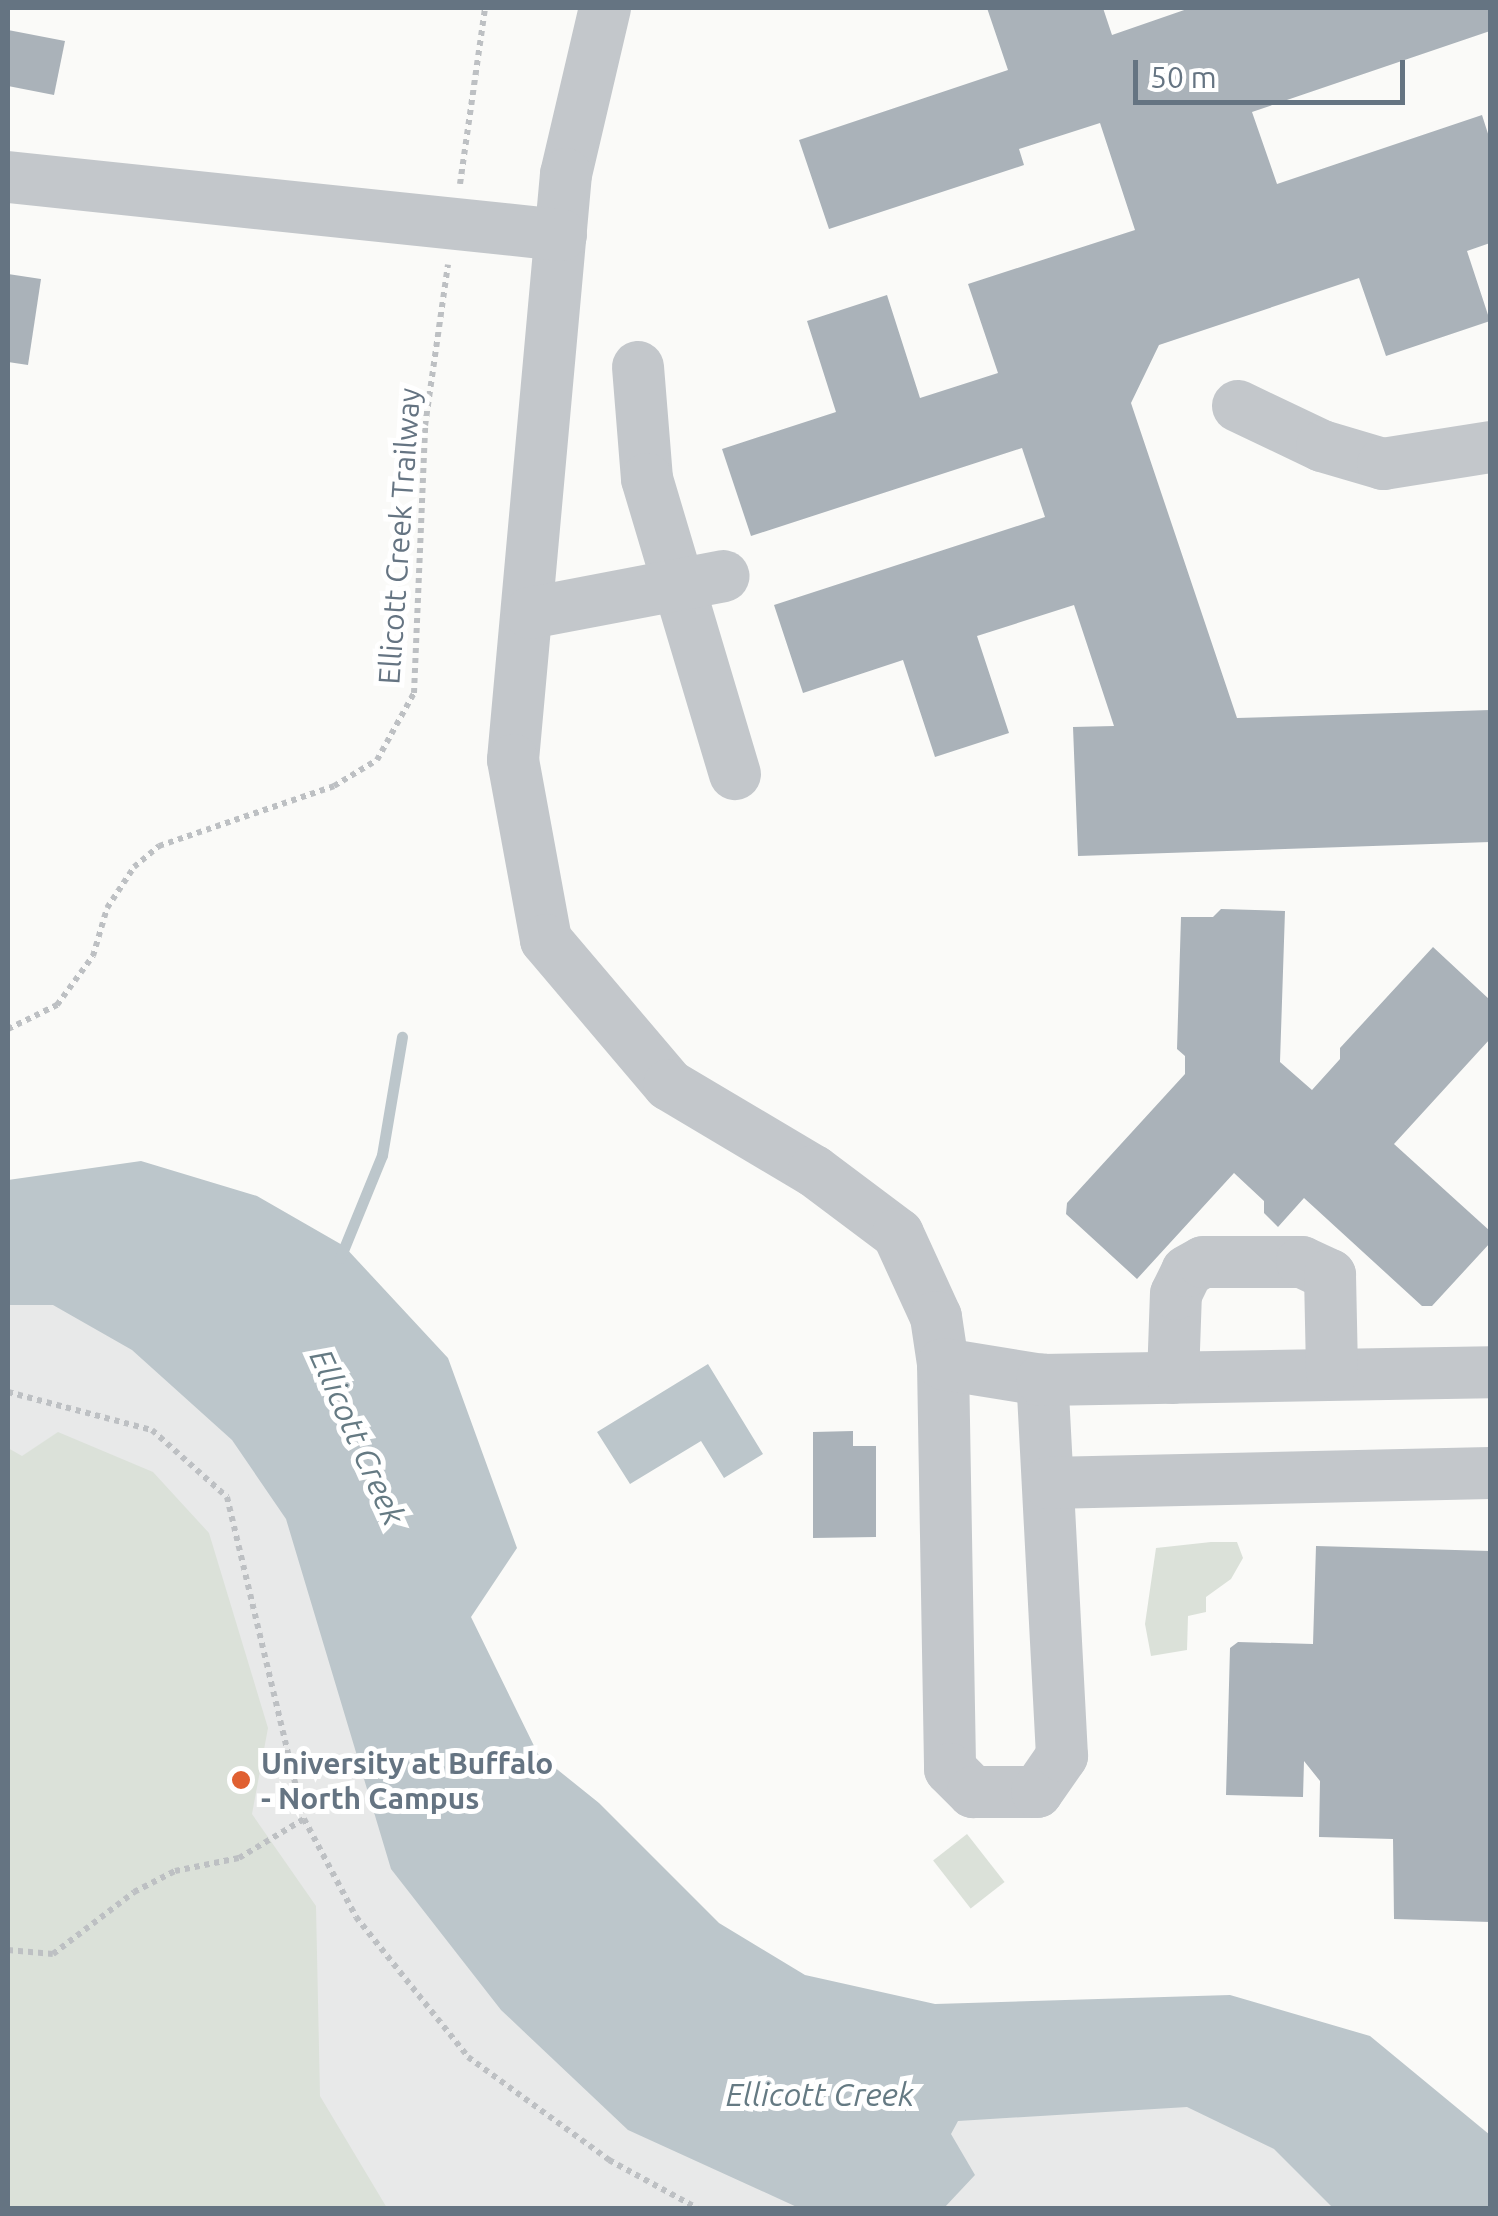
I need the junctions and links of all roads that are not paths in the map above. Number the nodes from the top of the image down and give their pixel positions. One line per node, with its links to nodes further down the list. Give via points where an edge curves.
1 (605, 8): 3 (lane, via 566,174)
2 (8, 177): 3 (lane)
3 (561, 235): 8 (lane)
4 (638, 367): 7 (lane, via 647,479)
5 (1238, 406): 6 (lane, via 1322,446 1384,464)
6 (1490, 447)
7 (700, 581): 8 (lane); 9 (lane)
8 (530, 614): 10 (lane, via 513,760 546,940 669,1085 814,1171 898,1234 936,1318)
9 (735, 774)
10 (943, 1364): 14 (lane); 16 (lane, via 950,1768 973,1792 1037,1792 1062,1756)
11 (1332, 1372): 12 (lane); 13 (lane); 13 (lane, via 1330,1275 1302,1262 1203,1262 1188,1271 1176,1294)
12 (1490, 1372)
13 (1173, 1378): 14 (lane)
14 (1042, 1380): 16 (lane)
15 (1490, 1473): 16 (lane)
16 (1048, 1483)

